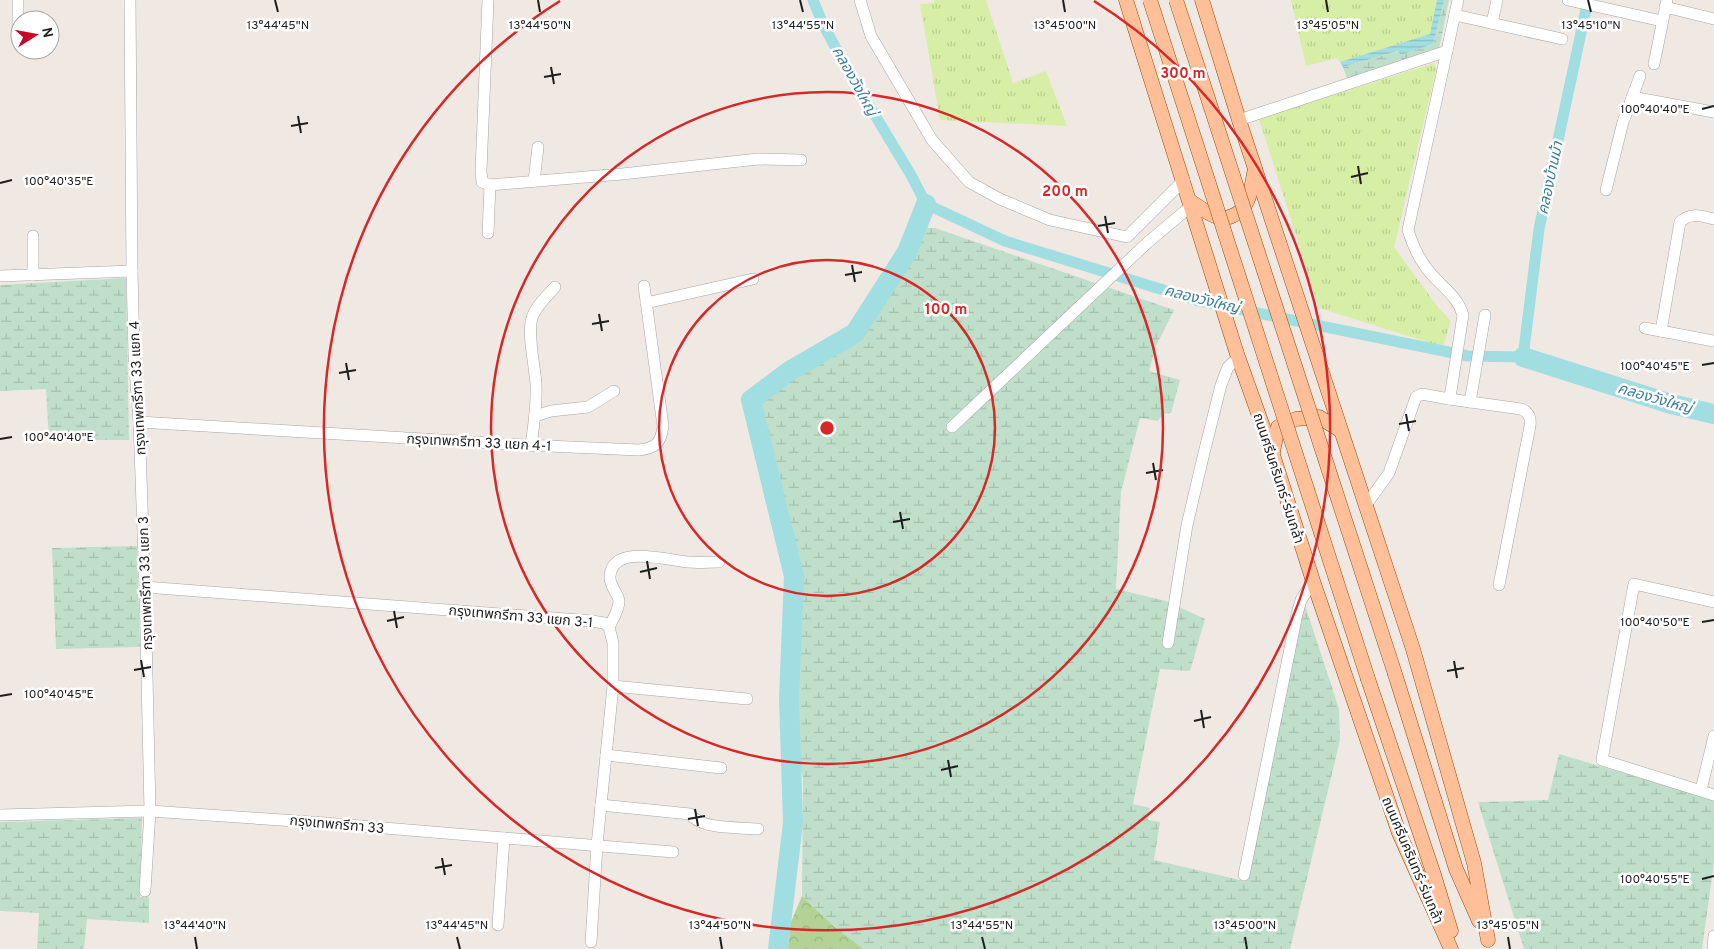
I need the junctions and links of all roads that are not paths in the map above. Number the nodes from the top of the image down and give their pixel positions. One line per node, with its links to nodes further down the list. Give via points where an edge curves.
1 (130, 0): 34 (street, กรุงเทพกรีฑา 33 แยก 4)
2 (488, 0): 28 (street, via 481,171 482,182)
3 (860, 0): 26 (street, via 871,36 932,140 969,182 1050,220 1127,237)
4 (1126, 0): 26 (main road, ถนนศรีนครินทร์-ร่มเกล้า)
5 (1150, 0): 85 (main road, ถนนศรีนครินทร์-ร่มเกล้า, bridge)
6 (1176, 0): 83 (main road, bridge, via 1456,869)
7 (1202, 0): 22 (main road)
8 (1458, 0): 12 (street)
9 (1496, 0): 15 (street)
10 (1568, 0): 14 (street)
11 (1666, 4): 13 (street); 14 (street)
12 (1455, 15): 15 (street); 17 (street)
13 (1714, 19)
14 (1662, 20): 18 (street)
15 (1492, 23): 16 (street)
16 (1562, 39)
17 (1447, 51): 22 (street); 47 (street, via 1408,230 1418,255 1454,297 1463,315)
18 (1654, 64)
19 (1640, 76): 20 (street)
20 (1632, 96): 21 (street); 29 (street)
21 (1714, 112)
22 (1239, 120): 25 (main road)
23 (538, 147): 27 (street)
24 (801, 160): 27 (street, via 758,160)
25 (1256, 168): 30 (main road, via 1242,212 1217,218); 52 (main road)
26 (1184, 180): 30 (main road, ถนนศรีนครินทร์-ร่มเกล้า)
27 (534, 181): 28 (street)
28 (490, 185): 32 (street)
29 (1606, 190)
30 (1191, 203): 45 (main road, ถนนศรีนครินทร์-ร่มเกล้า); 51 (street)
31 (1714, 219): 43 (street, via 1693,215 1680,222)
32 (488, 233)
33 (33, 236): 35 (street)
34 (132, 271): 35 (street); 50 (street, กรุงเทพกรีฑา 33 แยก 4)
35 (33, 275): 36 (street)
36 (0, 276)
37 (753, 279): 40 (street)
38 (644, 286): 40 (street, กรุงเทพกรีฑา 33 แยก 4-1)
39 (555, 287): 49 (street, via 532,318)
40 (646, 303): 53 (street, กรุงเทพกรีฑา 33 แยก 4-1, via 662,437 650,448 638,450)
41 (1484, 320): 48 (street)
42 (1645, 328): 43 (street)
43 (1662, 331): 44 (street)
44 (1714, 341)
45 (1238, 355): 54 (main road, ถนนศรีนครินทร์-ร่มเกล้า); 63 (street, via 1228,367 1221,385 1186,525)
46 (614, 390): 49 (street, via 588,407)
47 (1450, 395): 48 (street); 56 (street, via 1422,394 1416,397 1389,473)
48 (1470, 397): 60 (street, via 1526,410 1531,420)
49 (535, 416): 53 (street)
50 (139, 422): 53 (street, กรุงเทพกรีฑา 33 แยก 4-1); 55 (street, กรุงเทพกรีฑา 33 แยก 4)
51 (952, 427)
52 (1340, 430): 54 (main road, via 1319,417 1289,421 1278,427); 56 (main road)
53 (531, 445)
54 (1273, 455): 58 (main road, ถนนศรีนครินทร์-ร่มเกล้า)
55 (142, 504): 59 (street, กรุงเทพกรีฑา 33 แยก 3)
56 (1366, 505): 83 (main road, via 1413,649 1472,854)
57 (719, 562): 62 (street, via 638,555 619,560 610,570 609,581 619,600)
58 (1313, 581): 78 (street, via 1301,600 1297,614); 84 (main road, ถนนศรีนครินทร์-ร่มเกล้า, via 1399,832)
59 (145, 586): 62 (street, กรุงเทพกรีฑา 33 แยก 3-1, via 583,620 604,623); 72 (street, กรุงเทพกรีฑา 33 แยก 3)
60 (1499, 586)
61 (1714, 602): 69 (street, via 1634,584 1602,760)
62 (609, 627): 64 (street, กรุงเทพกรีฑา 33 แยก 3-1, via 613,643)
63 (1168, 643)
64 (614, 686): 65 (street); 67 (street, กรุงเทพกรีฑา 33 แยก 3-1)
65 (747, 699)
66 (1714, 736): 69 (street)
67 (606, 755): 68 (street); 71 (street, กรุงเทพกรีฑา 33 แยก 3-1)
68 (721, 768)
69 (1701, 790): 70 (street)
70 (1714, 794)
71 (601, 806): 74 (street, via 690,814 694,820 706,824); 76 (street, กรุงเทพกรีฑา 33 แยก 3-1)
72 (150, 811): 73 (street, กรุงเทพกรีฑา 33); 75 (street, กรุงเทพกรีฑา 33); 79 (street, กรุงเทพกรีฑา 33 แยก 3)
73 (0, 816)
74 (758, 829)
75 (504, 838): 76 (street, กรุงเทพกรีฑา 33); 80 (street)
76 (597, 845): 77 (street, กรุงเทพกรีฑา 33); 82 (street, กรุงเทพกรีฑา 33 แยก 3-1)
77 (673, 852)
78 (1244, 875)
79 (145, 891)
80 (498, 925)
81 (1714, 936): 86 (street)
82 (591, 942)
83 (1490, 945)
84 (1451, 949)
85 (1456, 949)
86 (1712, 949)

